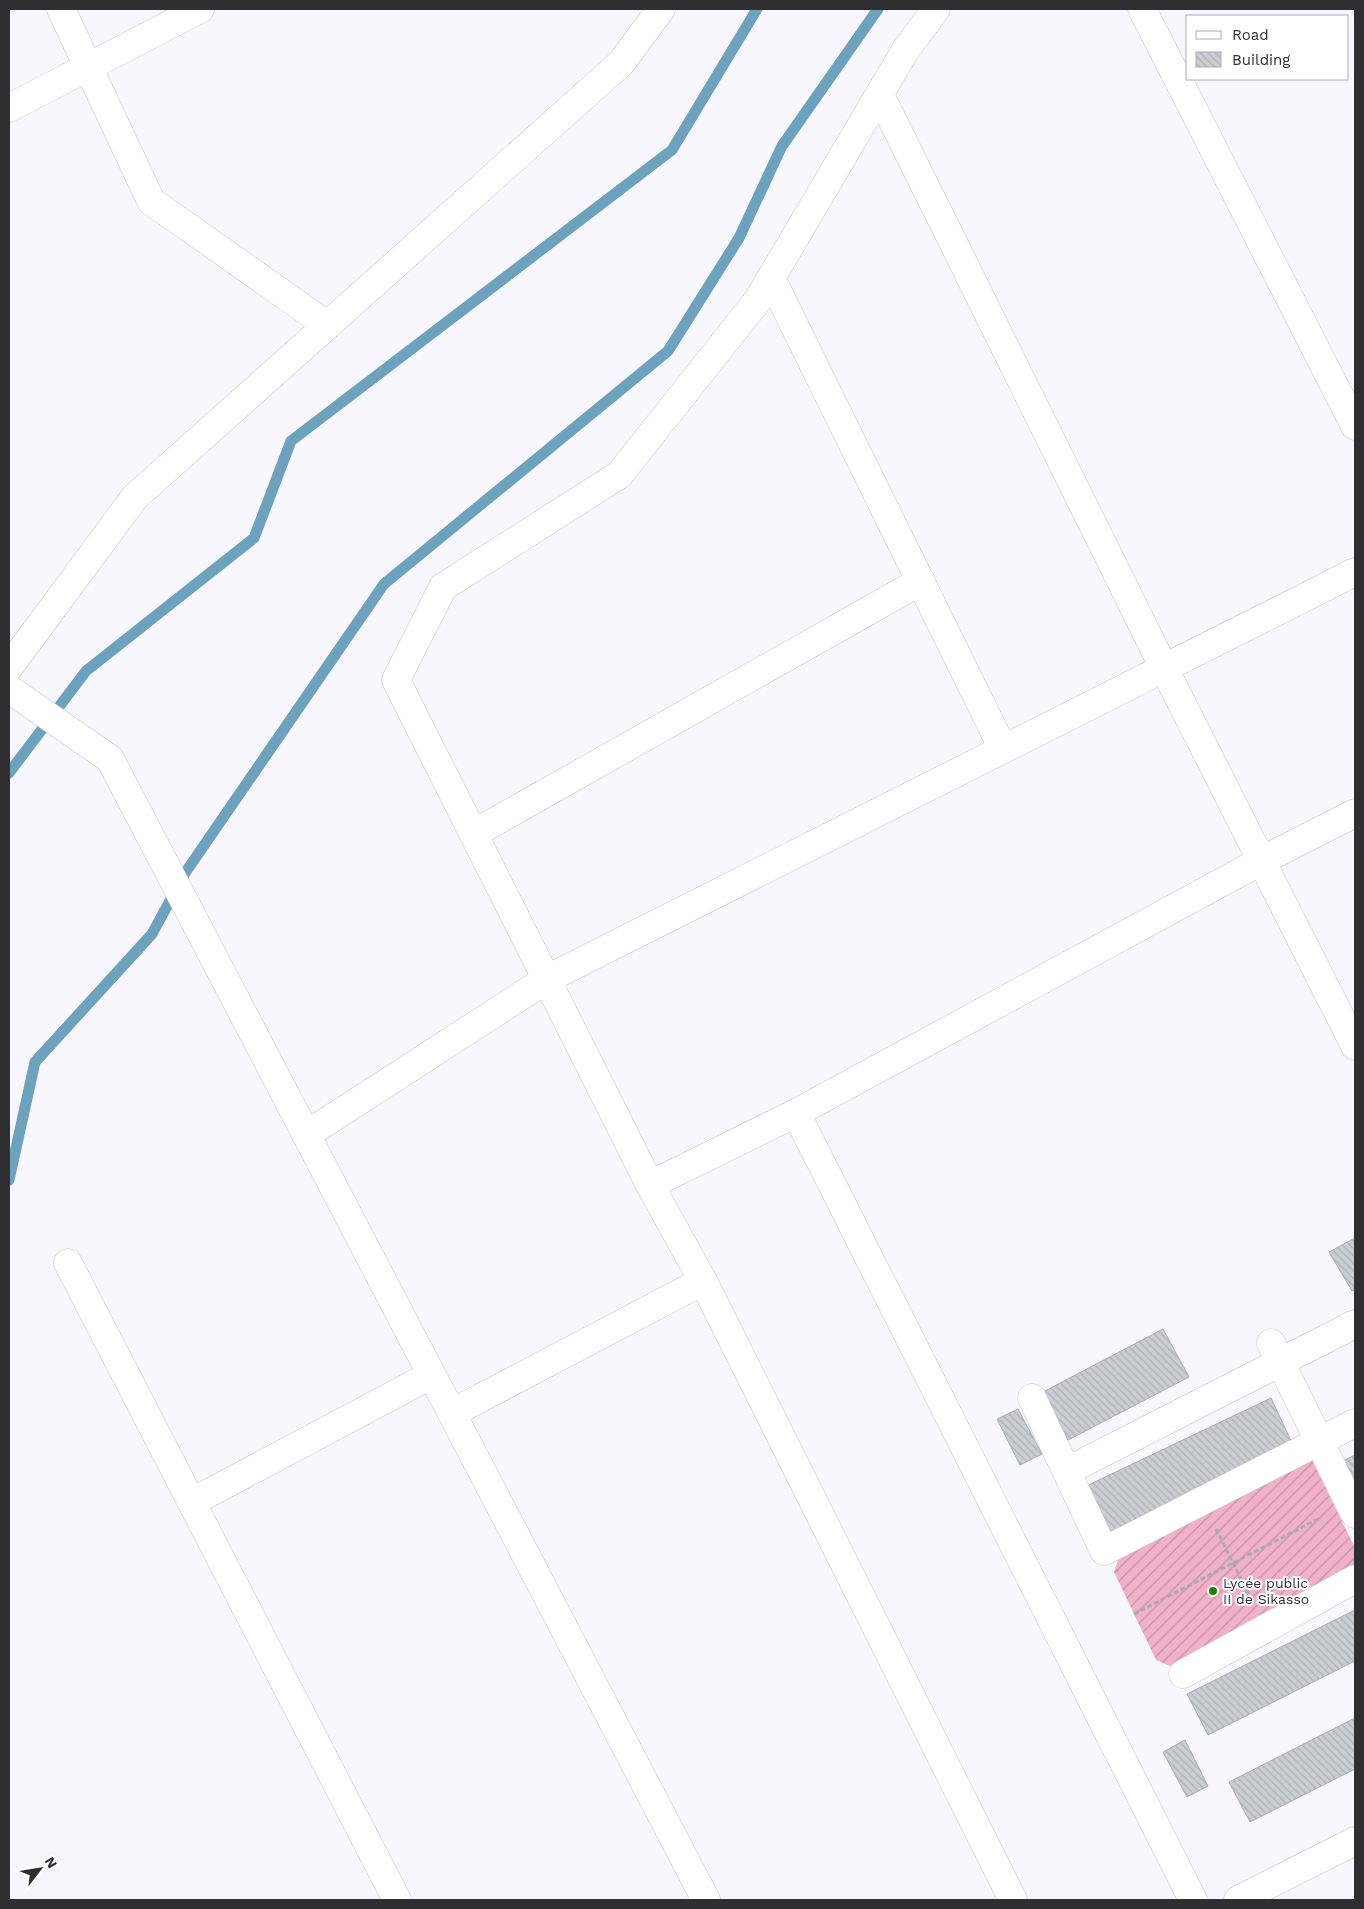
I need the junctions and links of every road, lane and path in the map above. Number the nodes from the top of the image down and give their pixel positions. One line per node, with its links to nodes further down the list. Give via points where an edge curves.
1 (61, 9): 6 (street)
2 (200, 9): 6 (street)
3 (661, 9): 10 (street, via 621,63)
4 (936, 9): 7 (street)
5 (1142, 9): 11 (street)
6 (89, 66): 8 (street); 10 (street, via 152,201)
7 (880, 95): 9 (street); 15 (street)
8 (9, 108)
9 (771, 278): 13 (street); 19 (street, via 758,300 619,475 443,587 396,680)
10 (327, 325): 14 (street, via 135,497)
11 (1355, 426)
12 (1355, 572): 15 (street)
13 (920, 581): 17 (street); 19 (street)
14 (9, 666)
15 (1164, 668): 17 (street); 20 (street)
16 (9, 688): 24 (street, via 110,758)
17 (1004, 749): 21 (street)
18 (1355, 813): 20 (street)
19 (473, 834): 21 (street)
20 (1261, 861): 22 (street); 23 (street)
21 (547, 979): 24 (street); 25 (street)
22 (1355, 1046)
23 (796, 1113): 25 (street); 49 (street)
24 (306, 1136): 30 (street)
25 (650, 1185): 27 (street)
26 (68, 1263): 36 (street)
27 (703, 1281): 32 (street); 48 (street)
28 (1355, 1324): 29 (street)
29 (1276, 1352): 34 (street); 35 (street)
30 (432, 1375): 32 (street); 36 (street)
31 (1032, 1398): 35 (street)
32 (452, 1414): 47 (street)
33 (1355, 1423): 34 (street)
34 (1320, 1441): 37 (street); 38 (street)
35 (1067, 1471): 37 (street, via 1104,1551)
36 (192, 1502): 46 (street)
37 (1202, 1502): 39 (path)
38 (1352, 1509): 39 (path)
39 (1233, 1562): 41 (path); 42 (path)
40 (1355, 1579): 42 (street)
41 (1134, 1614)
42 (1266, 1628): 43 (street)
43 (1182, 1674)
44 (1355, 1840): 45 (street)
45 (1265, 1894): 50 (street)
46 (397, 1900)
47 (706, 1900)
48 (1013, 1900)
49 (1193, 1900)
50 (1238, 1900)

